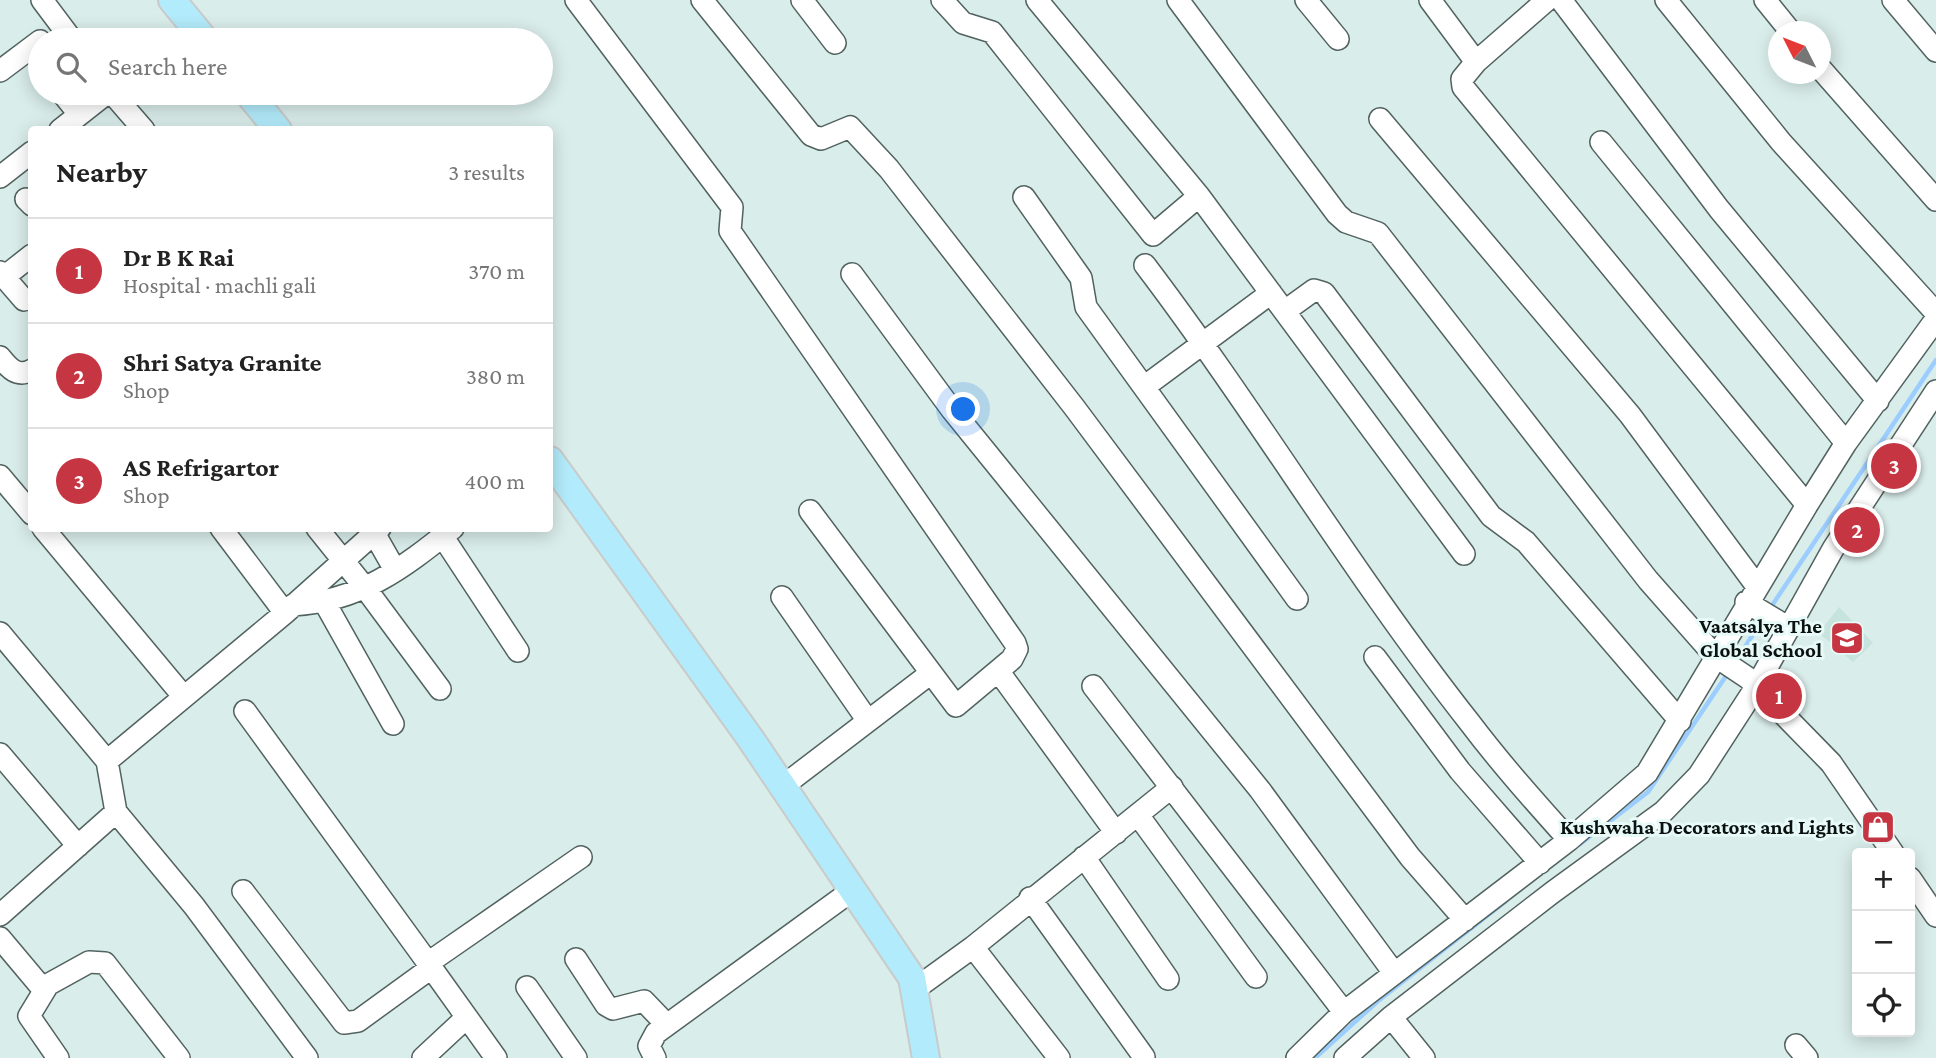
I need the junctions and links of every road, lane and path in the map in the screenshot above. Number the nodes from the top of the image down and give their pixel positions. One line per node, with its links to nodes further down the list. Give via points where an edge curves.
1 (42, 0): 17 (street)
2 (172, 0): 18 (main road)
3 (576, 0): 82 (street, via 732,207 730,230 1015,643 1016,654)
4 (702, 0): 111 (street, via 811,135 821,139 850,127 889,169 1394,835)
5 (802, 0): 20 (street)
6 (942, 0): 38 (street, via 959,20 992,32 1153,235)
7 (1037, 0): 38 (street)
8 (1178, 0): 81 (street, via 1337,214 1378,233 1648,580)
9 (1306, 0): 19 (street)
10 (1430, 0): 23 (street)
11 (1547, 0): 23 (street)
12 (1560, 0): 55 (street, via 1719,209)
13 (1666, 0): 48 (street, via 1781,142)
14 (1765, 0): 16 (street)
15 (1893, 0): 21 (street)
16 (1782, 21)
17 (63, 28)
18 (195, 28)
19 (1338, 39)
20 (835, 43)
21 (1936, 51)
22 (28, 55): 24 (street)
23 (1476, 62): 59 (street, via 1462,79 1467,93)
24 (0, 71)
25 (1831, 79): 40 (street)
26 (72, 105): 30 (street)
27 (91, 105): 30 (street)
28 (123, 105): 33 (street)
29 (258, 105): 34 (main road)
30 (79, 114): 32 (street)
31 (1380, 119): 74 (street, via 1630,415)
32 (65, 126)
33 (141, 126)
34 (275, 126)
35 (1601, 142): 56 (street)
36 (28, 155): 37 (street)
37 (0, 177)
38 (1199, 196): 45 (street)
39 (1024, 197): 53 (street, via 1081,278 1087,307)
40 (1936, 200)
41 (28, 258): 43 (street)
42 (1145, 265): 50 (street)
43 (2, 274): 46 (street)
44 (852, 274): 116 (street, via 952,410 1260,790)
45 (1271, 293): 47 (street); 50 (street)
46 (24, 300)
47 (1284, 311): 68 (street); 90 (street, via 1314,290 1324,292 1491,516 1526,542)
48 (1936, 313)
49 (1936, 319): 55 (street)
50 (1205, 345): 53 (street); 99 (street, via 1441,686)
51 (0, 357): 52 (street, via 15,373)
52 (28, 372)
53 (1144, 387): 73 (street)
54 (1936, 391): 77 (street)
55 (1878, 401): 56 (street)
56 (1846, 443): 59 (street)
57 (553, 464): 94 (main road)
58 (0, 476): 60 (street)
59 (1807, 505): 74 (street)
60 (28, 509)
61 (810, 511): 83 (street)
62 (46, 532): 87 (street)
63 (224, 532): 76 (street)
64 (320, 532): 69 (street)
65 (376, 532): 69 (street)
66 (377, 532): 70 (street)
67 (448, 533): 70 (street); 79 (street)
68 (1464, 554)
69 (343, 561): 71 (street); 76 (street)
70 (395, 570): 71 (street)
71 (366, 589): 75 (street); 86 (street)
72 (782, 597): 89 (street)
73 (1297, 598)
74 (1752, 598): 77 (street); 81 (street)
75 (326, 603): 76 (street); 91 (street)
76 (289, 609): 87 (street)
77 (1784, 624): 84 (street)
78 (0, 633): 93 (street)
79 (518, 651)
80 (1375, 657): 104 (street, via 1460,771)
81 (1719, 659): 84 (street); 90 (street)
82 (999, 672): 83 (street, via 956,706); 98 (street)
83 (931, 673): 89 (street)
84 (1752, 682): 101 (street, via 1831,763); 123 (street, via 1699,775 1663,811)
85 (1093, 686): 95 (street)
86 (440, 690)
87 (184, 697): 93 (street)
88 (245, 710): 115 (street)
89 (868, 721): 94 (street)
90 (1680, 721): 99 (street, via 1647,772)
91 (393, 724)
92 (0, 754): 100 (street)
93 (107, 761): 96 (street)
94 (783, 786): 106 (main road)
95 (1172, 787): 97 (street); 122 (street)
96 (116, 812): 100 (street); 129 (street, via 194,906)
97 (1138, 815): 98 (street); 117 (street)
98 (1116, 833): 103 (street)
99 (1569, 840): 104 (street)
100 (78, 846): 110 (street)
101 (1890, 848)
102 (581, 857): 115 (street)
103 (1084, 857): 108 (street); 118 (street)
104 (1540, 863): 111 (street)
105 (1915, 885): 109 (street)
106 (853, 889): 121 (main road); 125 (street)
107 (243, 891): 115 (street, via 344,1023 358,1021)
108 (1030, 898): 113 (street); 126 (street)
109 (1935, 911)
110 (0, 915)
111 (1465, 920): 116 (street)
112 (0, 938): 119 (street, via 39,986)
113 (973, 947): 121 (street); 135 (street)
114 (576, 959): 125 (street, via 606,1005 613,1009 644,1001)
115 (430, 966): 124 (street)
116 (1394, 973): 122 (street)
117 (1256, 977)
118 (1168, 979)
119 (46, 988): 127 (street, via 29,1016); 128 (street, via 89,962 105,963)
120 (527, 988): 132 (street)
121 (915, 989): 134 (main road)
122 (1344, 1012): 136 (street)
123 (1391, 1017): 137 (street); 138 (street)
124 (466, 1018): 130 (street); 131 (street)
125 (667, 1025): 133 (street, via 650,1041)
126 (1144, 1057)
127 (58, 1058)
128 (179, 1058)
129 (307, 1058)
130 (423, 1058)
131 (496, 1058)
132 (576, 1058)
133 (655, 1058)
134 (926, 1058)
135 (1059, 1058)
136 (1297, 1058)
137 (1345, 1058)
138 (1424, 1058)

